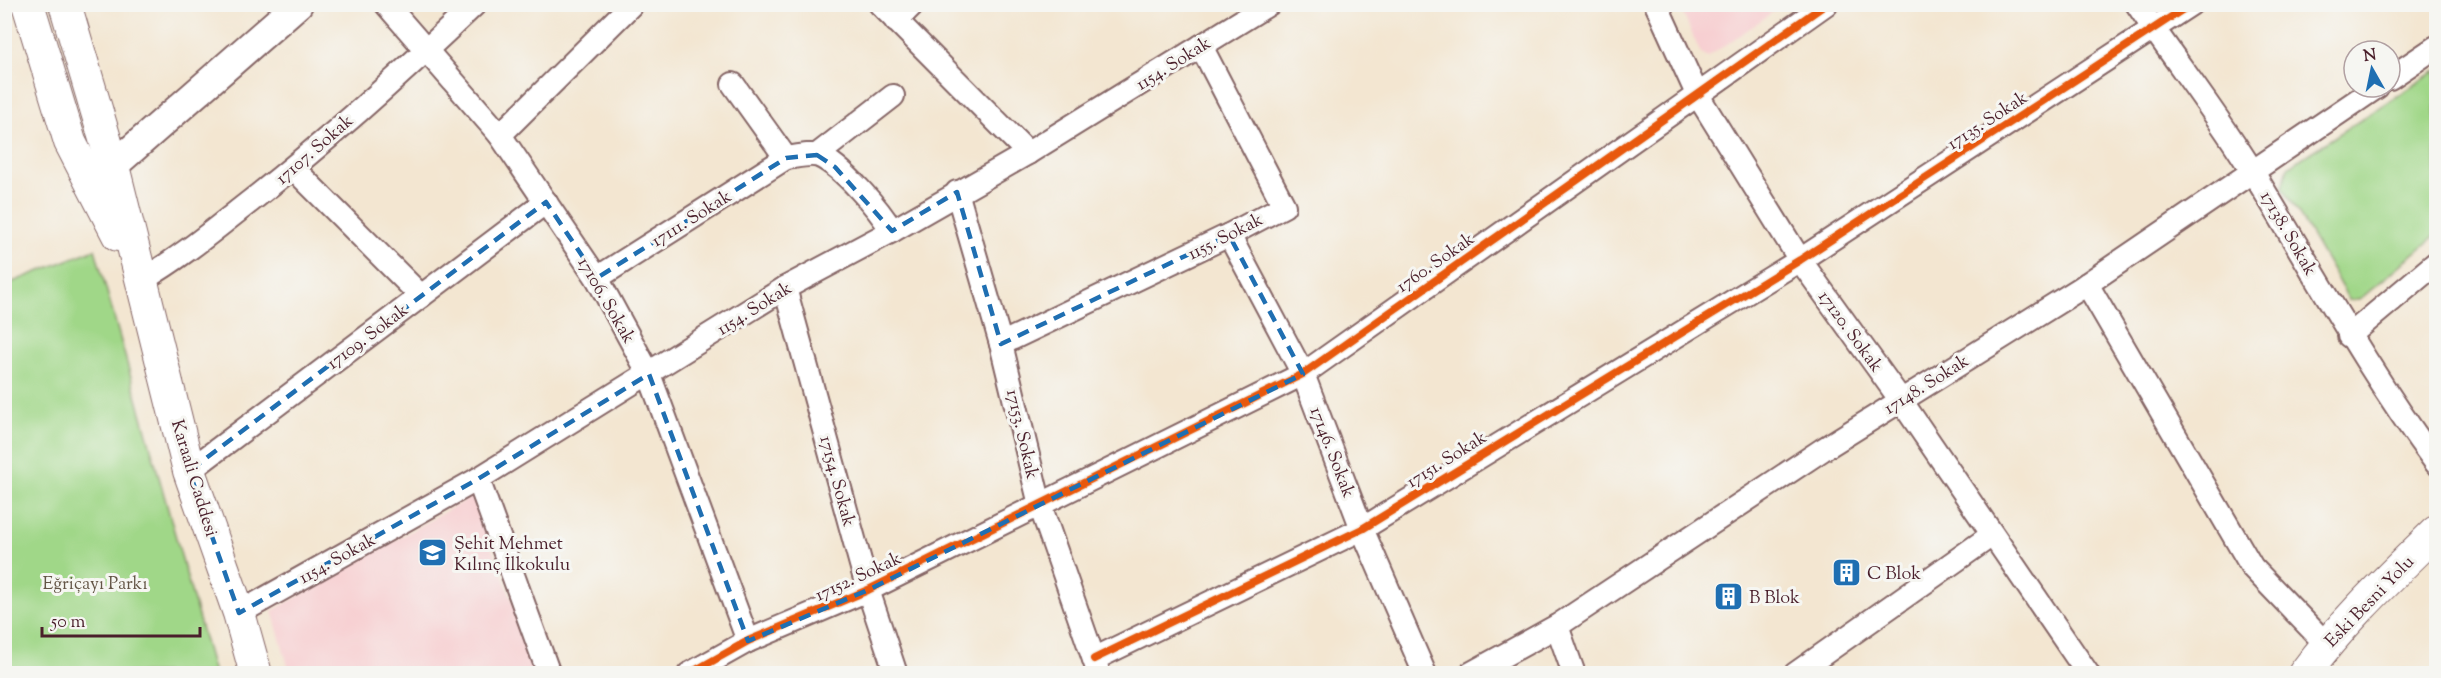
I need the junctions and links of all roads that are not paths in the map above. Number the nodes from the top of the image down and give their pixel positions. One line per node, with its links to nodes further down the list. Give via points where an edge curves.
1 (28, 4): 38 (main road, Karaali Caddesi, via 70,142)
2 (65, 4): 28 (main road, Karaali Caddesi)
3 (298, 4): 28 (street)
4 (386, 4): 18 (street, 17106. Sokak)
5 (475, 4): 18 (street, 17107. Sokak)
6 (632, 4): 24 (street)
7 (880, 4): 14 (street)
8 (914, 4): 14 (street)
9 (1269, 4): 16 (street, 1154. Sokak)
10 (1656, 4): 21 (street, 17120. Sokak)
11 (1826, 4): 21 (street, 1760. Sokak)
12 (2137, 4): 15 (street, 17138. Sokak)
13 (2191, 4): 15 (street, 17135. Sokak)
14 (896, 21): 25 (street)
15 (2154, 30): 30 (street, 17138. Sokak); 35 (street, 17135. Sokak)
16 (1201, 46): 25 (street, 1154. Sokak); 34 (street, 1155. Sokak, via 1284,206)
17 (2436, 47): 19 (street)
18 (427, 50): 24 (street, 17106. Sokak); 29 (street, 17107. Sokak)
19 (2402, 70)
20 (733, 84): 27 (street)
21 (1697, 94): 35 (street, 17120. Sokak); 44 (street, 1760. Sokak)
22 (893, 96): 26 (street)
23 (2359, 99): 30 (street, 17148. Sokak)
24 (500, 135): 32 (street, 17106. Sokak)
25 (1028, 153): 31 (street, 1154. Sokak)
26 (817, 155): 27 (street); 33 (street, via 859,190)
27 (786, 158): 37 (street, 17111. Sokak)
28 (113, 166): 38 (main road, Karaali Caddesi)
29 (292, 168): 38 (street, 17107. Sokak, via 173,262); 41 (street)
30 (2253, 171): 39 (street, 17148. Sokak); 42 (street, 17138. Sokak)
31 (957, 192): 33 (street, 1154. Sokak); 43 (street, 17153. Sokak)
32 (546, 202): 37 (street, 17106. Sokak); 41 (street, 17109. Sokak)
33 (892, 231): 40 (street, 1154. Sokak)
34 (1229, 236): 43 (street, 1155. Sokak); 44 (street, 17146. Sokak)
35 (1800, 260): 46 (street, 17120. Sokak); 51 (street, 17151. Sokak)
36 (2436, 262): 42 (street)
37 (597, 278): 45 (street, 17106. Sokak)
38 (142, 280): 48 (main road, Karaali Caddesi)
39 (2087, 284): 46 (street, 17148. Sokak); 58 (street, via 2252,567)
40 (785, 288): 45 (street, 1154. Sokak); 54 (street, 17154. Sokak)
41 (421, 296): 48 (street, 17109. Sokak)
42 (2349, 336): 47 (street, 17138. Sokak)
43 (1001, 344): 50 (street, 17153. Sokak)
44 (1303, 374): 50 (street, 1760. Sokak); 51 (street, 17146. Sokak)
45 (649, 375): 49 (street, 1154. Sokak); 57 (street, 17106. Sokak)
46 (1900, 399): 53 (street, 17120. Sokak); 56 (street, 17148. Sokak)
47 (2436, 463)
48 (189, 471): 55 (main road, Karaali Caddesi)
49 (478, 479): 55 (street, 1154. Sokak); 61 (street)
50 (1040, 505): 54 (street, 17152. Sokak); 59 (street, 17153. Sokak)
51 (1362, 529): 59 (street, 17151. Sokak); 64 (street, 17146. Sokak)
52 (2436, 532): 58 (main road, Eski Besni Yolu, via 2357,608)
53 (1992, 536): 67 (street); 68 (street, 17120. Sokak)
54 (868, 590): 57 (street, 17152. Sokak); 63 (street, 17154. Sokak)
55 (239, 613): 60 (main road, Karaali Caddesi)
56 (1557, 626): 65 (street, 17148. Sokak); 66 (street)
57 (748, 641): 62 (street, 17152. Sokak)
58 (2326, 644): 69 (main road, Eski Besni Yolu)
59 (1096, 666)
60 (256, 674)
61 (549, 674)
62 (689, 674)
63 (896, 674)
64 (1425, 674)
65 (1470, 674)
66 (1574, 674)
67 (1795, 674)
68 (2088, 674)
69 (2304, 674)

